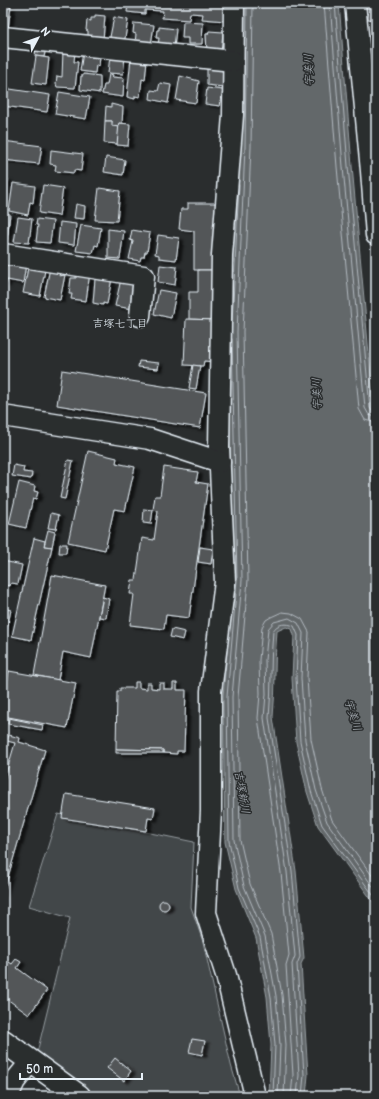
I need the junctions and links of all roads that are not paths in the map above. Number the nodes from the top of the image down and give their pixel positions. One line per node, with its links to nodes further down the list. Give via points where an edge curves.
1 (234, 3): 4 (street)
2 (355, 3): 5 (street)
3 (3, 38): 4 (street)
4 (233, 61): 9 (street, via 233,115 222,255)
5 (376, 235)
6 (3, 254): 7 (street, via 144,276)
7 (140, 316)
8 (3, 416): 9 (street, via 150,439)
9 (220, 462): 14 (street, via 225,582 211,691 211,811 206,913 226,975)
10 (3, 1041): 11 (main road)
11 (30, 1061): 12 (street, via 15,1081); 13 (main road)
12 (8, 1096)
13 (79, 1096)
14 (255, 1096)

